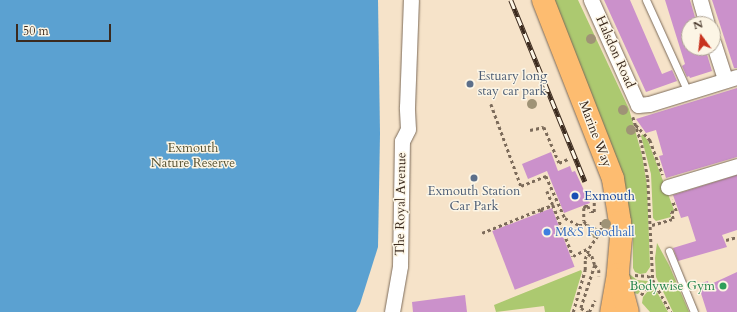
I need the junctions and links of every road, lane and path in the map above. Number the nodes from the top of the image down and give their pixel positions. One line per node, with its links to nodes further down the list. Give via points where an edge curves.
1 (411, 0): 32 (street, The Royal Avenue, via 408,129 402,141 400,266)
2 (543, 0): 29 (highway, Marine Way, via 613,179 621,246)
3 (591, 0): 11 (street, Halsdon Road)
4 (646, 0): 9 (lane)
5 (700, 0): 6 (street)
6 (705, 16)
7 (720, 56): 8 (street)
8 (731, 79): 9 (street)
9 (688, 92): 11 (street)
10 (491, 104): 20 (path, via 521,186 546,176 565,218 579,225)
11 (635, 109): 30 (path, via 648,179)
12 (530, 130): 13 (path, via 544,127 559,163)
13 (568, 159)
14 (737, 166): 15 (street)
15 (668, 187)
16 (547, 191): 18 (path)
17 (602, 198): 20 (path, via 594,199 595,210 592,213 585,205 584,217)
18 (554, 205): 22 (path); 25 (path, via 554,211 573,256)
19 (601, 218): 21 (path)
20 (587, 225): 21 (path)
21 (601, 231): 25 (path)
22 (482, 233)
23 (737, 237): 24 (path)
24 (726, 240)
25 (589, 248): 27 (path)
26 (669, 250): 38 (lane)
27 (588, 254): 28 (path, via 592,256); 33 (path)
28 (595, 265): 29 (path); 34 (path, via 581,308)
29 (609, 272): 35 (highway, Marine Way); 36 (highway, Marine Way)
30 (653, 280): 31 (path); 37 (path)
31 (642, 294)
32 (392, 312)
33 (573, 312)
34 (588, 312)
35 (611, 312)
36 (628, 312)
37 (671, 312)
38 (694, 312)

